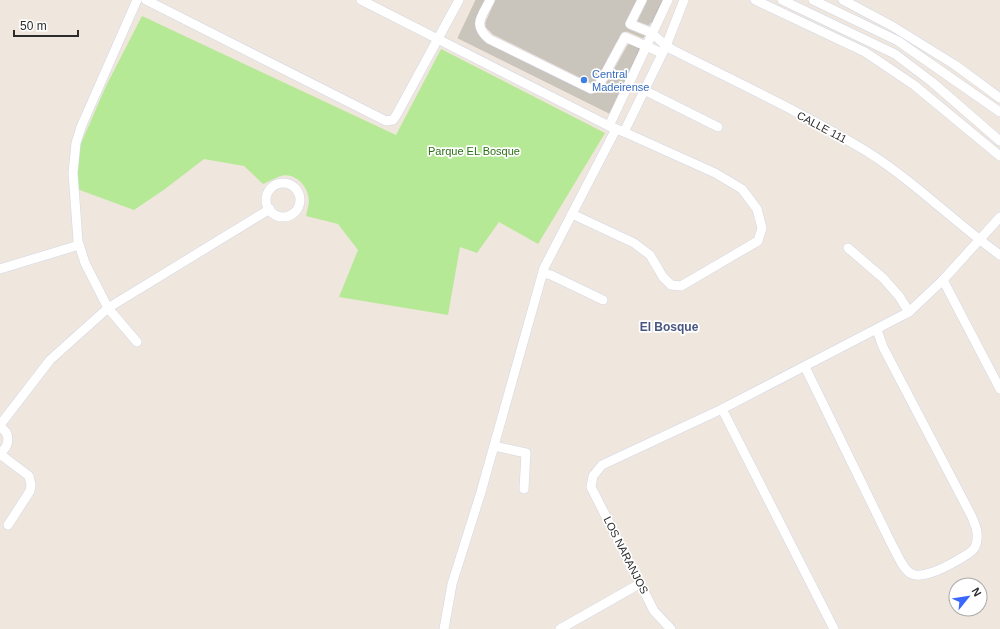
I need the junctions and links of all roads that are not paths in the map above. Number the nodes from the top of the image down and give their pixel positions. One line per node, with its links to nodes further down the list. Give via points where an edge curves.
1 (137, 0): 31 (street, via 76,143 73,173)
2 (146, 0): 16 (street, via 386,121 392,120 397,114)
3 (361, 0): 16 (street)
4 (459, 0): 16 (street)
5 (490, 0): 15 (street, via 479,25 482,32 490,39 591,89 598,87)
6 (642, 0): 13 (street)
7 (668, 0): 14 (street)
8 (684, 0): 18 (street)
9 (755, 0): 25 (street, via 865,52 914,85)
10 (782, 0): 24 (street, via 895,54 932,82)
11 (843, 0): 20 (street, via 892,26 955,65)
12 (816, 1): 21 (street, via 898,41)
13 (630, 24): 14 (street); 15 (street)
14 (652, 33): 17 (street); 18 (street, CALLE 111)
15 (625, 37): 17 (street)
16 (438, 40): 23 (street)
17 (646, 47): 18 (street); 23 (street)
18 (664, 49): 19 (street); 30 (street, CALLE 111, via 822,126 867,152)
19 (644, 90): 22 (street); 23 (street)
20 (1000, 98)
21 (1000, 112)
22 (718, 127)
23 (616, 129): 27 (street); 27 (street, via 715,173 742,189 757,209 762,228 758,241 681,286 671,285 650,255 634,243)
24 (1000, 141)
25 (1000, 156)
26 (270, 209): 38 (street)
27 (572, 214): 35 (street)
28 (1000, 217): 29 (street)
29 (997, 226): 30 (street)
30 (979, 240): 33 (street, CALLE 111); 36 (street)
31 (79, 245): 34 (street); 38 (street, via 85,263)
32 (848, 248): 39 (street, via 883,278)
33 (1000, 255)
34 (0, 269)
35 (543, 273): 37 (street); 46 (street)
36 (943, 280): 39 (street); 43 (street)
37 (603, 300)
38 (108, 308): 41 (street); 45 (street, via 50,360)
39 (909, 312): 40 (street)
40 (877, 330): 42 (street); 42 (street, via 883,347 977,530 974,550 934,572 917,576 905,568)
41 (137, 342)
42 (805, 367): 44 (street)
43 (1000, 389)
44 (722, 409): 50 (street, LOS NARANJOS, via 602,465 593,476 591,487); 54 (street)
45 (0, 426): 47 (street, via 6,433 8,442 7,447)
46 (494, 446): 48 (street, via 526,453); 51 (street, via 452,584)
47 (0, 453): 49 (street, via 29,476 31,484 30,491)
48 (524, 489)
49 (8, 525)
50 (641, 583): 52 (street); 53 (street, LOS NARANJOS, via 654,611)
51 (444, 629)
52 (560, 629)
53 (671, 629)
54 (834, 629)

